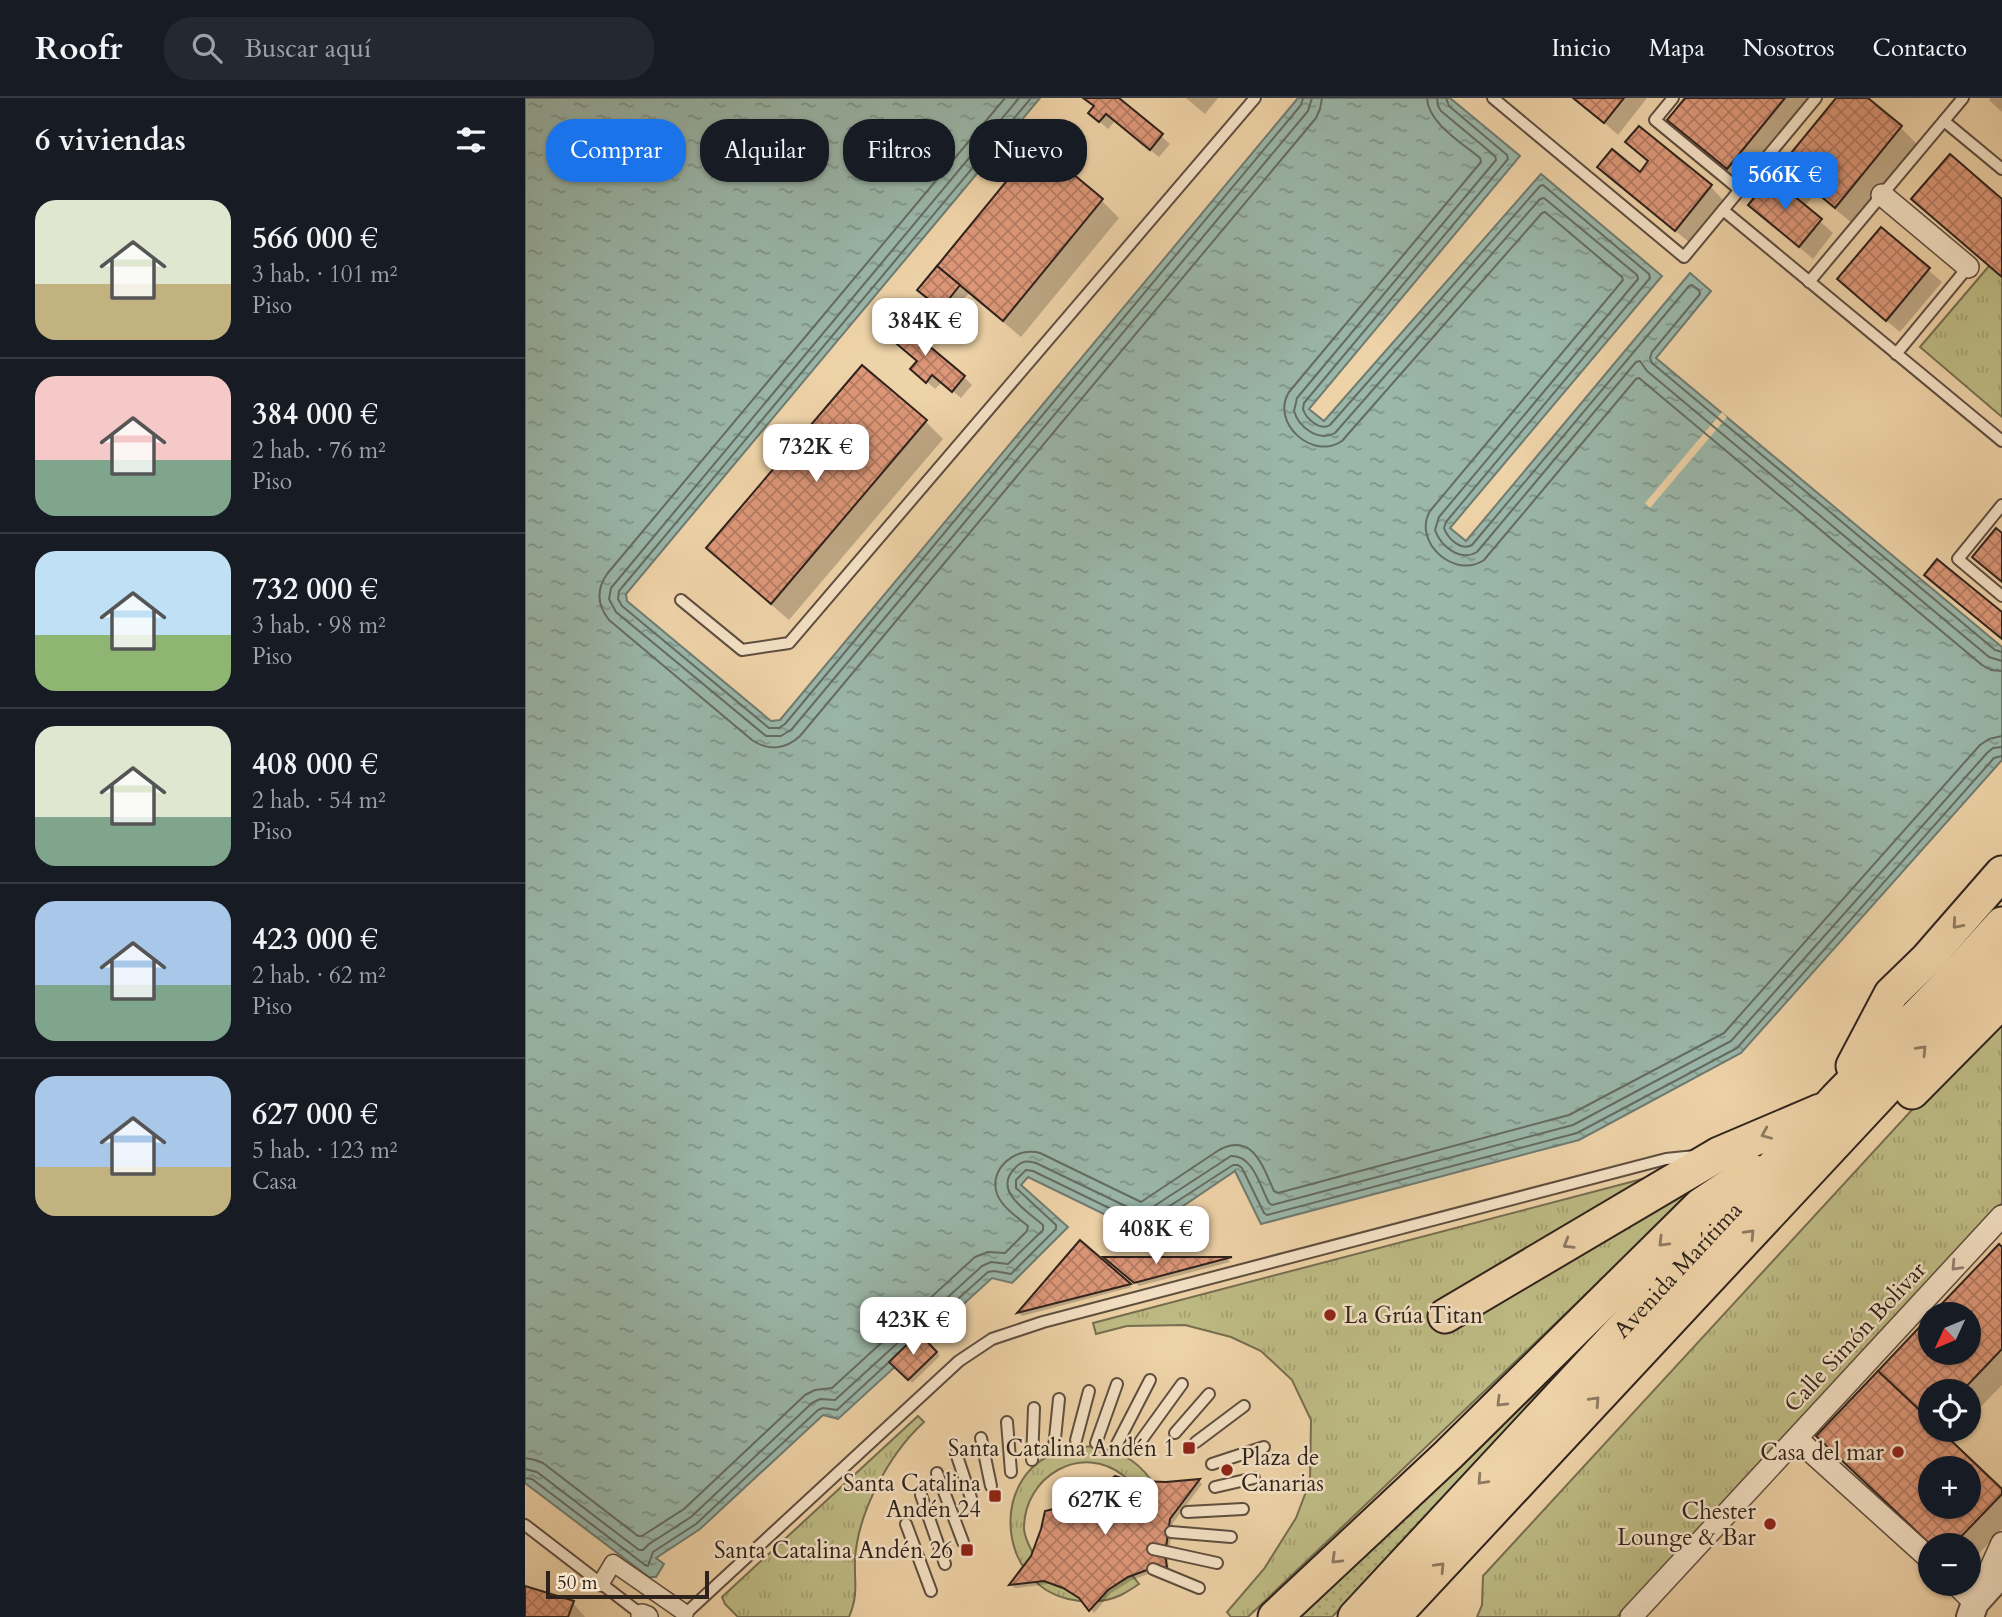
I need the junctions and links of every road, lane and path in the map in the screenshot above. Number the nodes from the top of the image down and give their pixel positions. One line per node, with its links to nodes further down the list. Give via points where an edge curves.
1 (1255, 98): 17 (lane, via 789,643 742,650)
2 (1493, 98): 10 (lane, via 1684,257)
3 (1673, 98): 8 (lane, via 1655,120)
4 (1816, 98): 8 (lane)
5 (1963, 98): 6 (lane)
6 (1944, 121): 7 (lane); 9 (lane)
7 (2002, 169)
8 (1739, 190): 10 (lane)
9 (1882, 195): 11 (street); 12 (lane)
10 (1723, 210): 12 (lane)
11 (1968, 267): 13 (lane)
12 (1809, 282): 13 (lane)
13 (1896, 354): 14 (lane)
14 (2002, 441)
15 (2002, 505): 16 (lane, via 1958,559)
16 (2002, 596)
17 (681, 600)
18 (2002, 873): 22 (highway, one-way to 22, via 1891,994)
19 (2002, 924): 22 (highway, Avenida Marítima)
20 (2002, 964): 24 (highway, Avenida Marítima, one-way to 20)
21 (2002, 1001): 24 (highway, via 1913,1092)
22 (1832, 1103): 23 (highway, one-way to 23); 24 (highway, Avenida Marítima)
23 (1719, 1154): 26 (highway, one-way to 26); 74 (lane, via 1652,1162 992,1339 959,1361)
24 (1802, 1158): 76 (highway, one-way to 76, via 1701,1205 1448,1455); 77 (highway, Avenida Marítima, one-way to 77); 78 (highway, Avenida Marítima, one-way to 24)
25 (2002, 1216): 38 (street, Calle Simón Bolivar, one-way to 38)
26 (1445, 1316)
27 (1150, 1380): 43 (lane)
28 (1117, 1384): 42 (lane)
29 (1182, 1384): 40 (lane)
30 (1089, 1391): 39 (lane)
31 (1209, 1394): 36 (lane)
32 (1059, 1399): 45 (lane)
33 (1244, 1406): 41 (lane)
34 (1034, 1408): 47 (lane)
35 (1007, 1422): 49 (lane)
36 (1175, 1433)
37 (981, 1438): 52 (lane)
38 (1797, 1439): 64 (street); 79 (street, Calle Simón Bolivar)
39 (1076, 1440)
40 (1140, 1442)
41 (1196, 1442)
42 (1096, 1443)
43 (1117, 1444)
44 (1264, 1447): 48 (lane)
45 (1054, 1448)
46 (956, 1453): 55 (lane)
47 (1032, 1460)
48 (1212, 1464)
49 (1011, 1472)
50 (937, 1474): 62 (lane)
51 (1254, 1478): 53 (lane)
52 (991, 1486)
53 (1215, 1487)
54 (921, 1495): 67 (lane)
55 (973, 1504)
56 (1243, 1509): 57 (lane)
57 (1187, 1512)
58 (906, 1524): 72 (lane)
59 (525, 1525): 70 (lane)
60 (1171, 1532): 61 (lane)
61 (1231, 1537)
62 (963, 1542)
63 (2002, 1542): 73 (street)
64 (1918, 1548)
65 (1153, 1549): 66 (lane)
66 (1217, 1563)
67 (945, 1564)
68 (1153, 1569): 71 (lane)
69 (2002, 1573): 73 (street)
70 (601, 1583): 74 (street, via 613,1563); 75 (lane)
71 (1199, 1588)
72 (931, 1591)
73 (1973, 1610)
74 (684, 1615)
75 (644, 1616)
76 (1275, 1617)
77 (1355, 1617)
78 (1393, 1617)
79 (1631, 1617)

